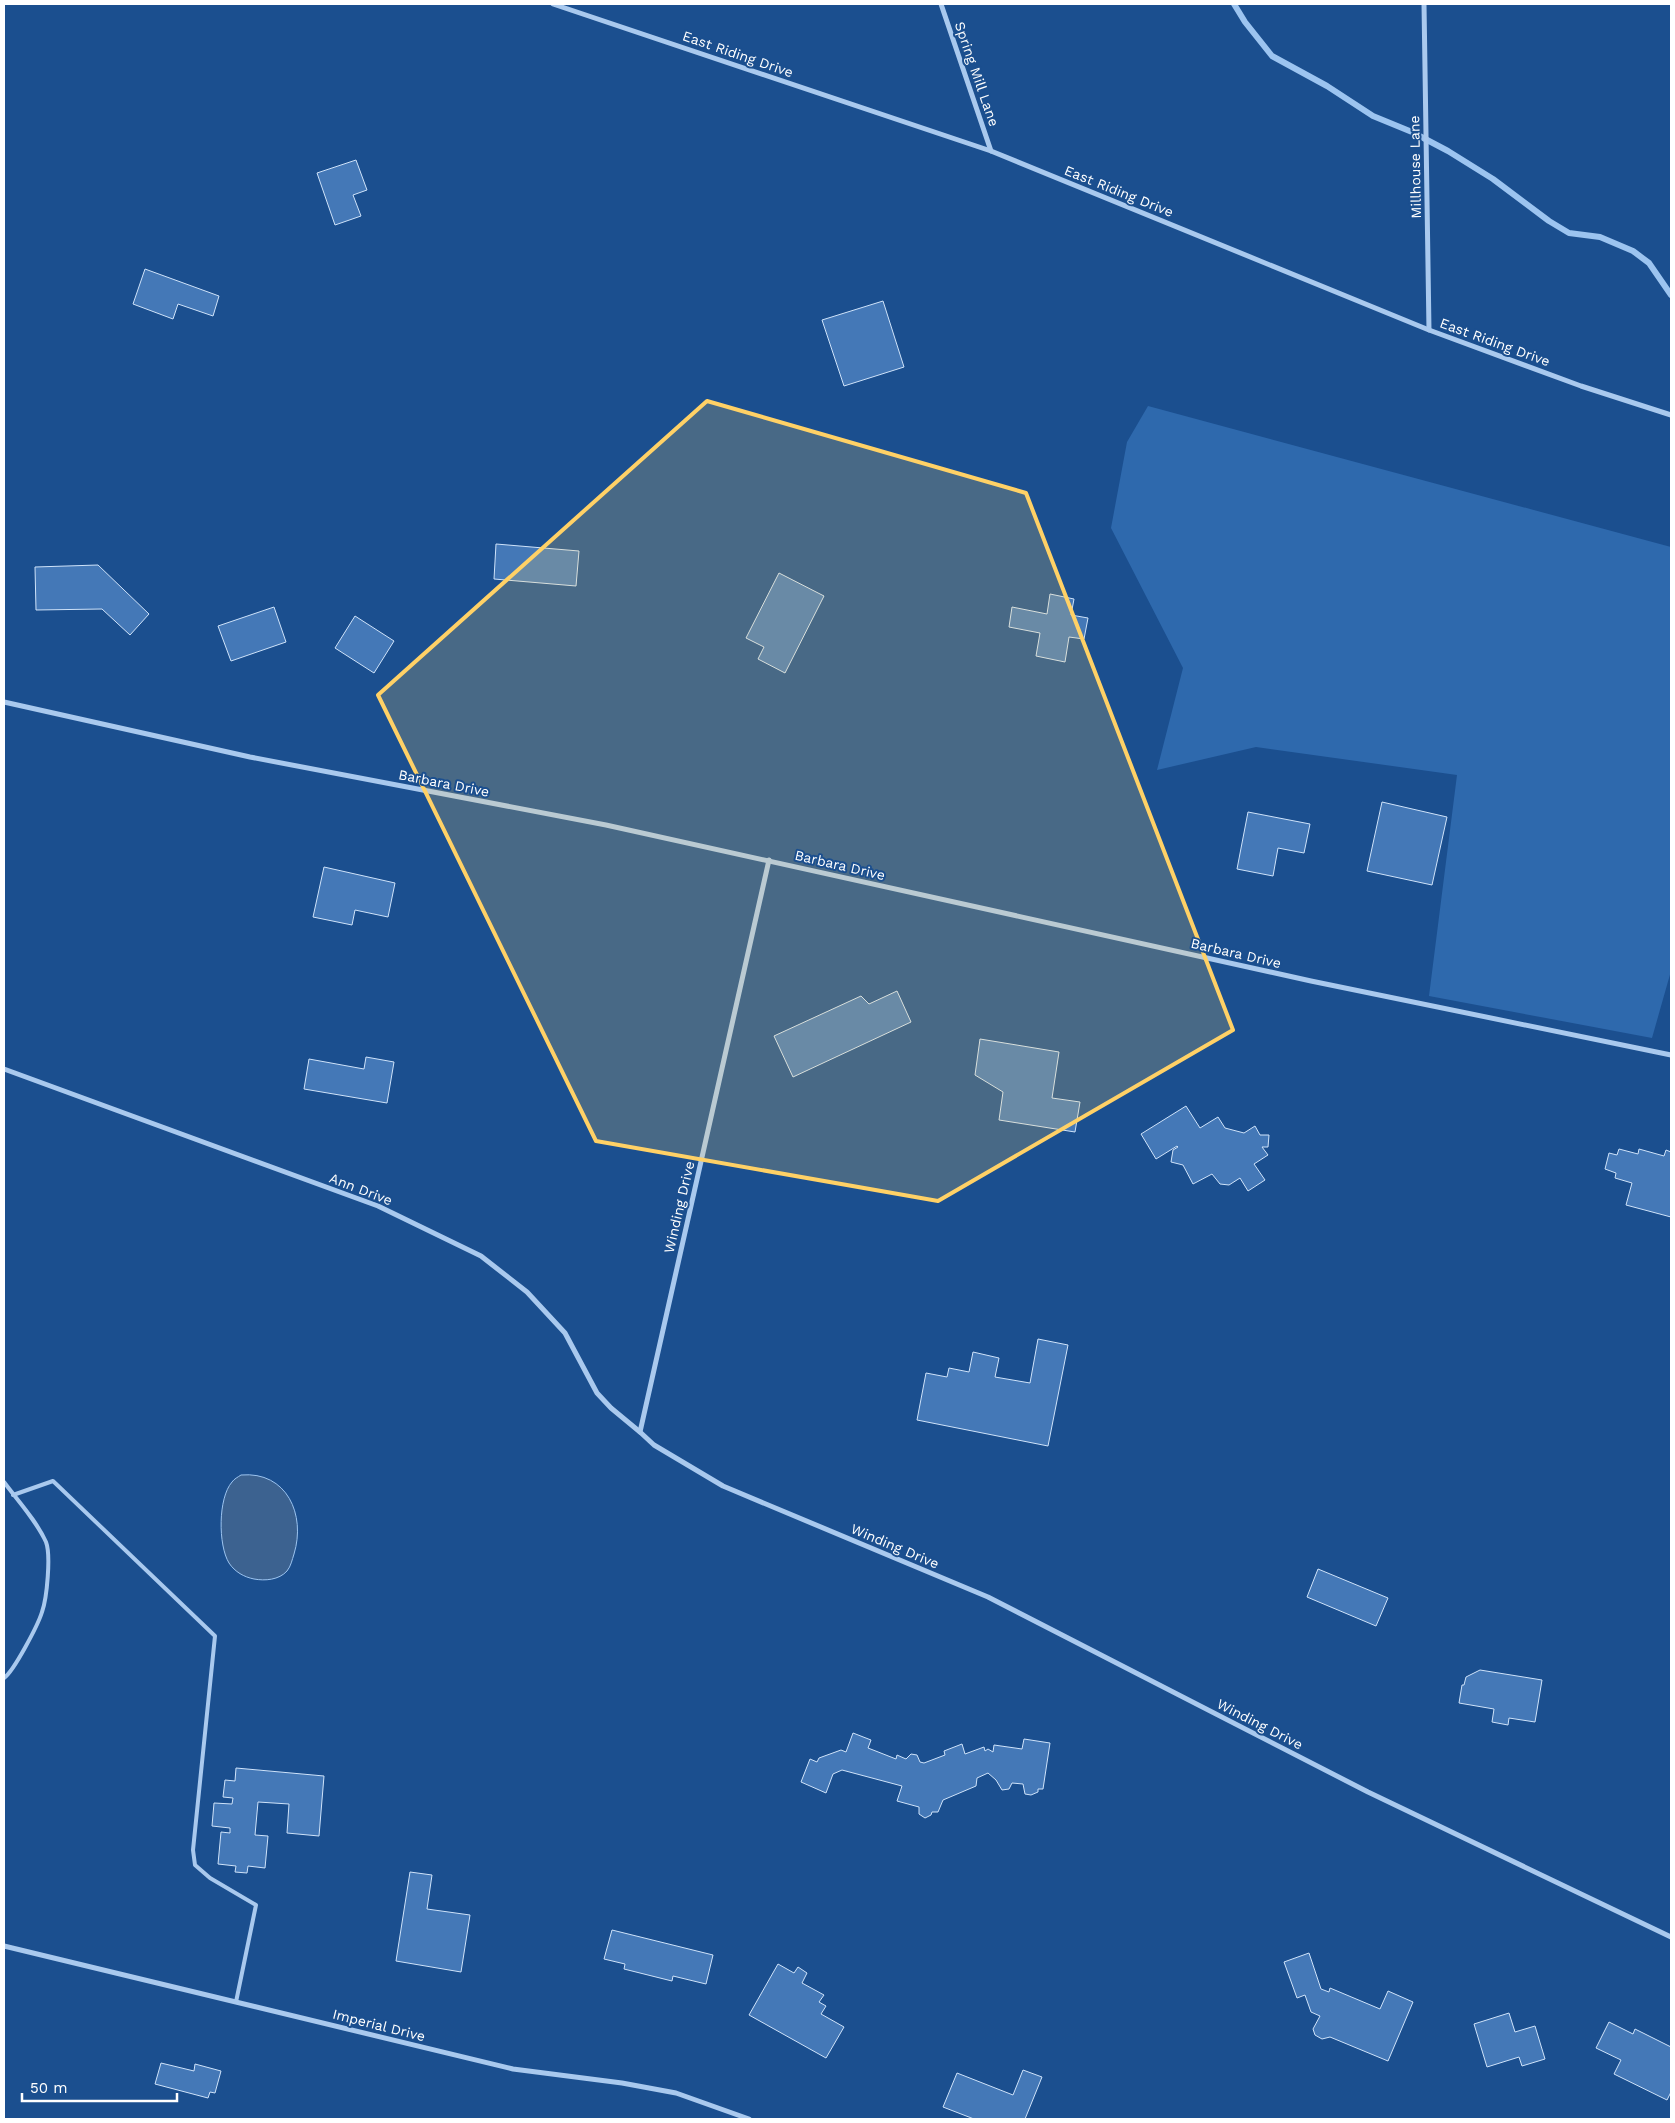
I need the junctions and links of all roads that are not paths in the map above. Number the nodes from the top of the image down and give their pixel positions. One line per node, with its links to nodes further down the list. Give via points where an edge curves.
1 (553, 4): 4 (street, East Riding Drive)
2 (941, 4): 4 (street, Spring Mill Lane)
3 (1424, 4): 5 (street, Millhouse Lane)
4 (991, 151): 5 (street, East Riding Drive)
5 (1429, 330): 6 (street, East Riding Drive)
6 (1671, 415)
7 (4, 702): 8 (street, Barbara Drive, via 250,757 606,825)
8 (768, 860): 9 (street, Barbara Drive, via 1310,981); 11 (street, Winding Drive)
9 (1671, 1055)
10 (4, 1069): 11 (street, Ann Drive, via 378,1206 481,1256 527,1292 565,1333 597,1392 610,1408)
11 (640, 1432): 15 (street, Winding Drive, via 654,1445 722,1486 988,1597 1368,1792)
12 (4, 1482): 13 (lane)
13 (14, 1495): 14 (lane, via 47,1544 48,1569 43,1610); 17 (lane, via 53,1481 215,1636 193,1850 195,1865 210,1878 256,1905)
14 (4, 1678)
15 (1671, 1937)
16 (4, 1946): 17 (street, Imperial Drive)
17 (236, 2002): 18 (street, Imperial Drive, via 513,2069 676,2093)
18 (749, 2119)

